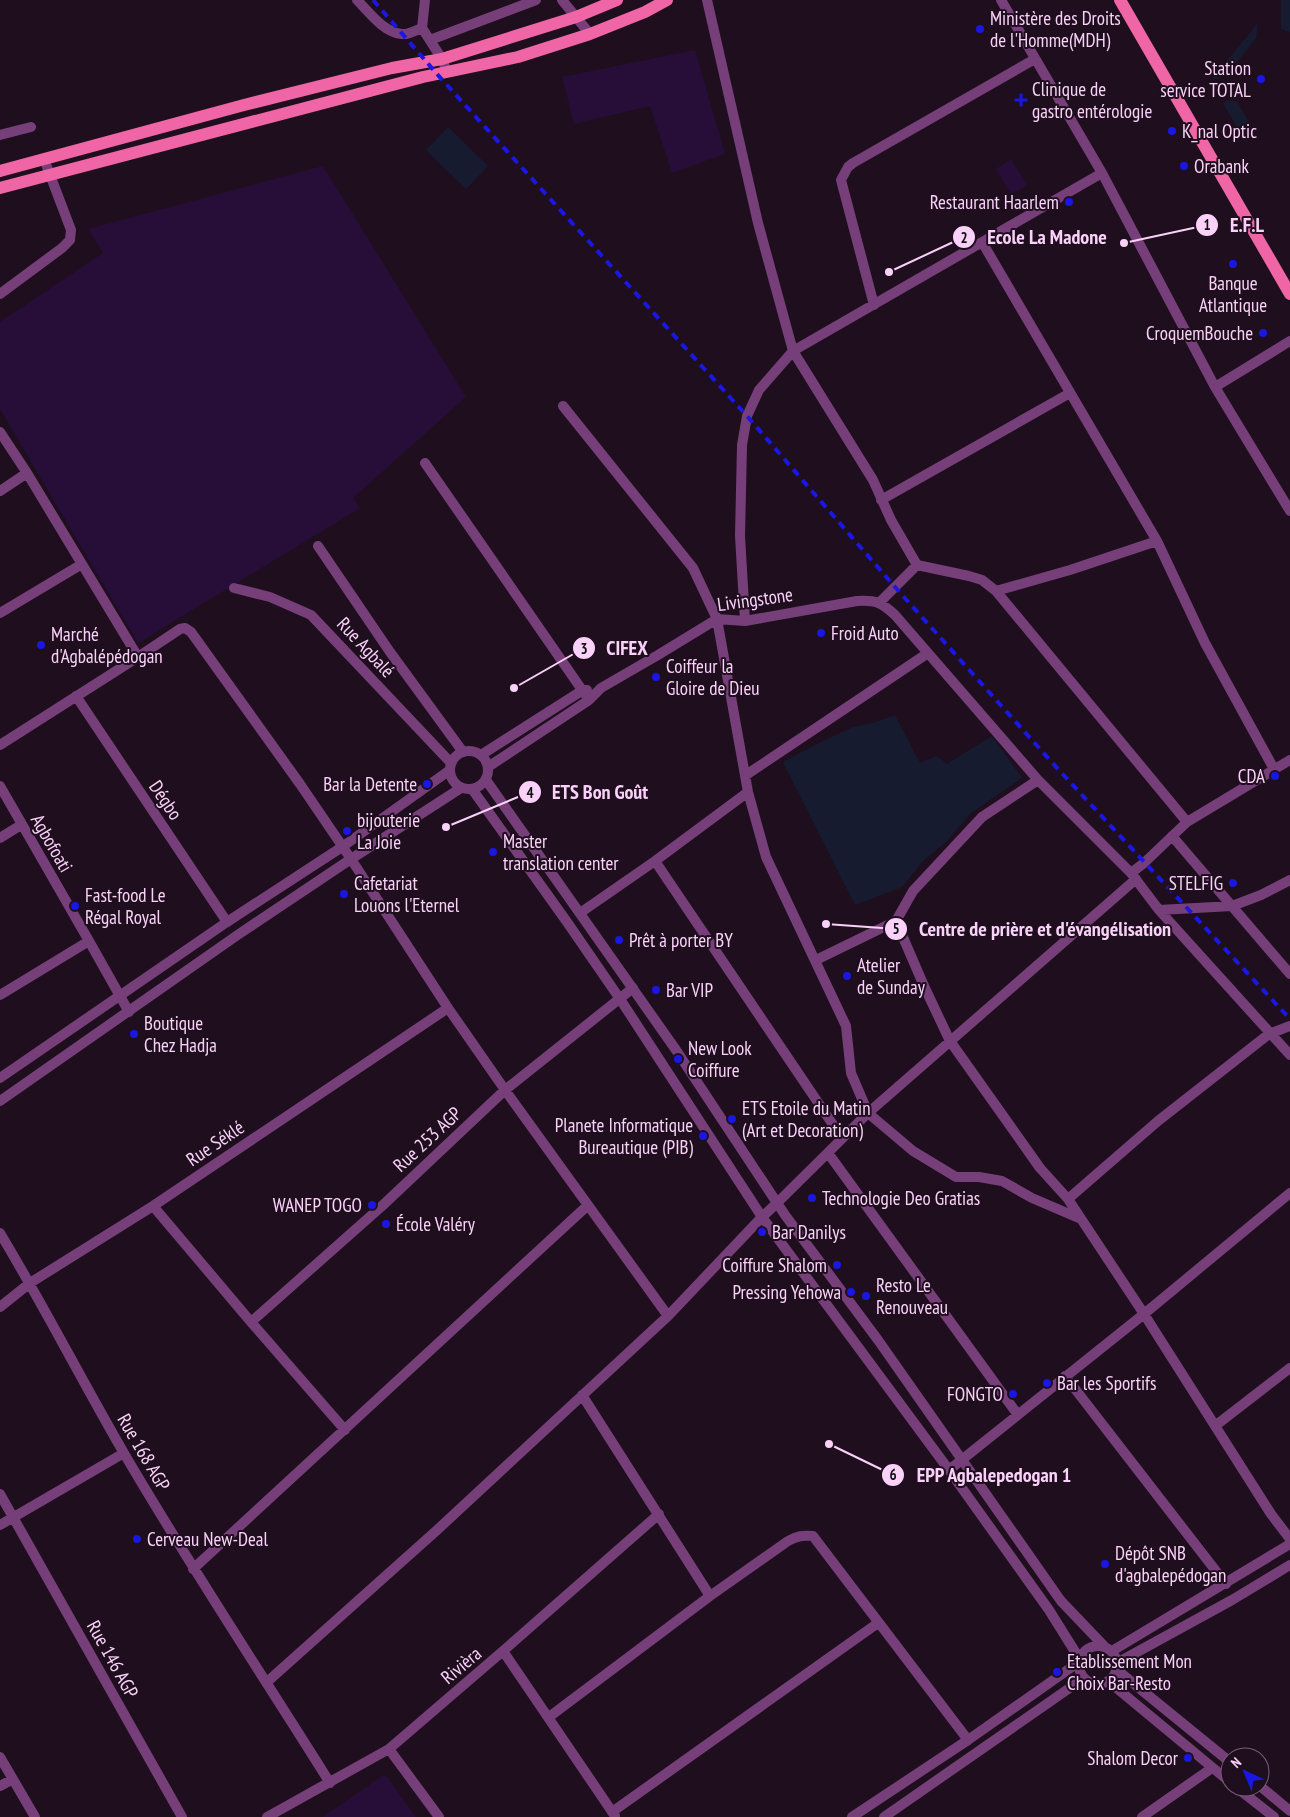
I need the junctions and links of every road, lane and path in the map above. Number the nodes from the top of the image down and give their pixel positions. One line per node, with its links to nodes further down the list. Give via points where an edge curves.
1 (357, 0): 11 (street, via 392,32 404,35)
2 (425, 0): 11 (street)
3 (536, 0): 13 (street)
4 (562, 0): 10 (street)
5 (617, 0): 10 (main road)
6 (667, 0): 12 (main road)
7 (707, 0): 29 (street, via 758,222)
8 (1001, 0): 15 (street)
9 (1120, 0): 26 (main road)
10 (576, 17): 12 (street); 14 (main road)
11 (422, 28): 13 (street)
12 (590, 34): 16 (main road, via 518,57)
13 (430, 40): 14 (street)
14 (442, 58): 16 (street); 19 (main road, via 244,105)
15 (1035, 59): 21 (street); 27 (street, via 853,163 844,173 841,180)
16 (447, 72): 22 (main road)
17 (31, 126): 18 (street)
18 (0, 135)
19 (44, 159): 20 (main road); 22 (street)
20 (0, 171)
21 (1102, 173): 24 (street); 30 (street)
22 (49, 175): 23 (main road); 25 (street, via 71,230 70,240)
23 (0, 188)
24 (982, 242): 27 (street); 31 (street)
25 (0, 294)
26 (1290, 294)
27 (874, 304): 29 (street)
28 (1290, 340): 30 (street)
29 (793, 351): 37 (street, via 873,480); 48 (street, via 759,390 747,416 742,444 740,536)
30 (1215, 388): 38 (street)
31 (1070, 393): 37 (street); 39 (street)
32 (563, 406): 47 (street, via 693,568)
33 (0, 432): 35 (street)
34 (425, 463): 52 (street)
35 (27, 473): 36 (street); 41 (street)
36 (0, 491)
37 (881, 500): 42 (street)
38 (1290, 511)
39 (1157, 541): 44 (street); 61 (street, via 1205,643)
40 (318, 546): 56 (street, Rue Agbalé)
41 (82, 564): 46 (street); 50 (street)
42 (917, 565): 44 (street, via 982,580); 45 (street)
43 (234, 588): 59 (street, Rue Agbalé, via 270,596 311,615)
44 (996, 591): 68 (street)
45 (880, 602): 48 (street, Livingstone, via 857,601); 49 (street)
46 (0, 613)
47 (716, 619): 48 (street, Livingstone); 51 (street, Livingstone); 62 (street)
48 (745, 621)
49 (928, 653): 62 (street); 64 (street)
50 (138, 657): 53 (street); 72 (street, via 180,629 191,632)
51 (601, 688): 52 (street, Livingstone); 54 (street, Livingstone)
52 (583, 690): 54 (street); 57 (street, Livingstone)
53 (76, 696): 55 (street); 81 (street, Dégbo)
54 (589, 700): 60 (street, Livingstone)
55 (0, 745)
56 (463, 752): 57 (street); 59 (street, via 455,757)
57 (481, 755): 60 (street)
58 (1290, 760): 61 (street)
59 (450, 767): 66 (street, via 455,784); 72 (street)
60 (488, 767): 63 (street)
61 (1274, 770): 68 (street)
62 (746, 775): 67 (street)
63 (486, 780): 66 (street, via 480,786); 79 (street)
64 (1038, 780): 75 (street); 80 (street, via 982,816 913,891)
65 (0, 786): 69 (street, Agbofoati)
66 (466, 789): 73 (street); 88 (street, via 567,922)
67 (748, 792): 74 (street); 83 (street, via 766,857)
68 (1188, 822): 70 (street)
69 (21, 825): 71 (street); 82 (street, Agbofoati)
70 (1172, 836): 75 (street); 77 (street)
71 (0, 838)
72 (342, 847): 73 (street); 81 (street)
73 (351, 859): 89 (street); 90 (street)
74 (655, 861): 79 (street); 99 (street)
75 (1133, 876): 78 (street); 93 (street)
76 (1290, 880): 77 (street, via 1261,896)
77 (1232, 906): 78 (street); 84 (street)
78 (1159, 910): 92 (street)
79 (580, 913): 85 (street)
80 (896, 921): 83 (street); 93 (street)
81 (227, 922): 87 (street)
82 (89, 941): 86 (street); 87 (street, Agbofoati)
83 (816, 960): 98 (street, via 846,1026 850,1073)
84 (1290, 974)
85 (633, 988): 88 (street, Rue 253 AGP); 103 (street)
86 (0, 995)
87 (120, 995): 90 (street, Agbofoati); 95 (street)
88 (620, 999): 96 (street, Rue 253 AGP); 106 (street)
89 (448, 1008): 96 (street); 104 (street, Rue Séklé)
90 (128, 1012): 97 (street)
91 (1290, 1026): 92 (street)
92 (1269, 1034): 94 (street); 102 (street, via 1158,1121)
93 (950, 1041): 98 (street); 102 (street, via 1040,1168)
94 (1290, 1055)
95 (0, 1078)
96 (505, 1090): 105 (street); 113 (street, Rue 253 AGP, via 382,1206)
97 (0, 1101)
98 (868, 1113): 99 (street); 107 (street, via 914,1151 956,1177 1002,1180 1032,1198)
99 (842, 1138): 100 (street)
100 (828, 1153): 103 (street); 117 (street)
101 (1290, 1193): 111 (street)
102 (1068, 1199): 107 (street)
103 (777, 1203): 106 (street); 121 (street)
104 (153, 1206): 109 (street, Rue Séklé); 113 (street)
105 (587, 1206): 112 (street); 119 (street)
106 (762, 1217): 112 (street); 122 (street)
107 (1081, 1219): 111 (street)
108 (0, 1233): 109 (street, Rue 168 AGP)
109 (30, 1283): 110 (street, Rue Séklé); 120 (street, Rue 168 AGP)
110 (0, 1306)
111 (1144, 1314): 115 (street); 118 (street)
112 (668, 1316): 116 (street)
113 (251, 1322): 119 (street)
114 (1290, 1368): 118 (street)
115 (1065, 1376): 117 (street); 131 (street)
116 (582, 1395): 124 (street); 140 (street)
117 (1018, 1415): 121 (street)
118 (1215, 1426): 127 (street)
119 (345, 1430): 130 (street)
120 (124, 1453): 125 (street); 130 (street, Rue 168 AGP)
121 (962, 1460): 122 (street); 134 (street, via 1061,1601)
122 (949, 1470): 136 (street, via 1049,1610)
123 (0, 1494): 125 (street, Rue 146 AGP)
124 (659, 1514): 132 (street); 135 (street, Rivièra)
125 (14, 1517): 126 (street); 156 (street, Rue 146 AGP)
126 (0, 1525)
127 (1290, 1539)
128 (1290, 1544): 131 (street)
129 (1290, 1565): 137 (street)
130 (193, 1569): 140 (street, Rue 168 AGP)
131 (1226, 1584): 134 (street)
132 (710, 1596): 133 (street, via 795,1537 813,1536); 141 (street)
133 (878, 1623): 142 (street); 154 (street)
134 (1108, 1649): 136 (street, via 1089,1647); 137 (street)
135 (503, 1651): 141 (street); 143 (street, Rivièra)
136 (1079, 1660): 138 (street, via 1079,1671); 142 (street)
137 (1117, 1666): 139 (street); 144 (street)
138 (1084, 1678): 139 (street, via 1091,1683); 160 (street)
139 (1108, 1681): 146 (street)
140 (267, 1682): 149 (street, Rue 168 AGP)
141 (549, 1717): 154 (street)
142 (968, 1740): 159 (street)
143 (389, 1749): 149 (street, Rivièra); 158 (street)
144 (1220, 1754)
145 (0, 1757): 148 (street)
146 (1212, 1768): 147 (street); 161 (street)
147 (1220, 1774)
148 (13, 1779): 150 (street); 155 (street)
149 (330, 1783): 157 (street, Rivièra)
150 (0, 1786)
151 (1270, 1794): 153 (street)
152 (1249, 1797): 162 (street)
153 (1290, 1811)
154 (614, 1815)
155 (35, 1817)
156 (182, 1817)
157 (267, 1817)
158 (439, 1817)
159 (852, 1817)
160 (884, 1817)
161 (1142, 1817)
162 (1274, 1817)

